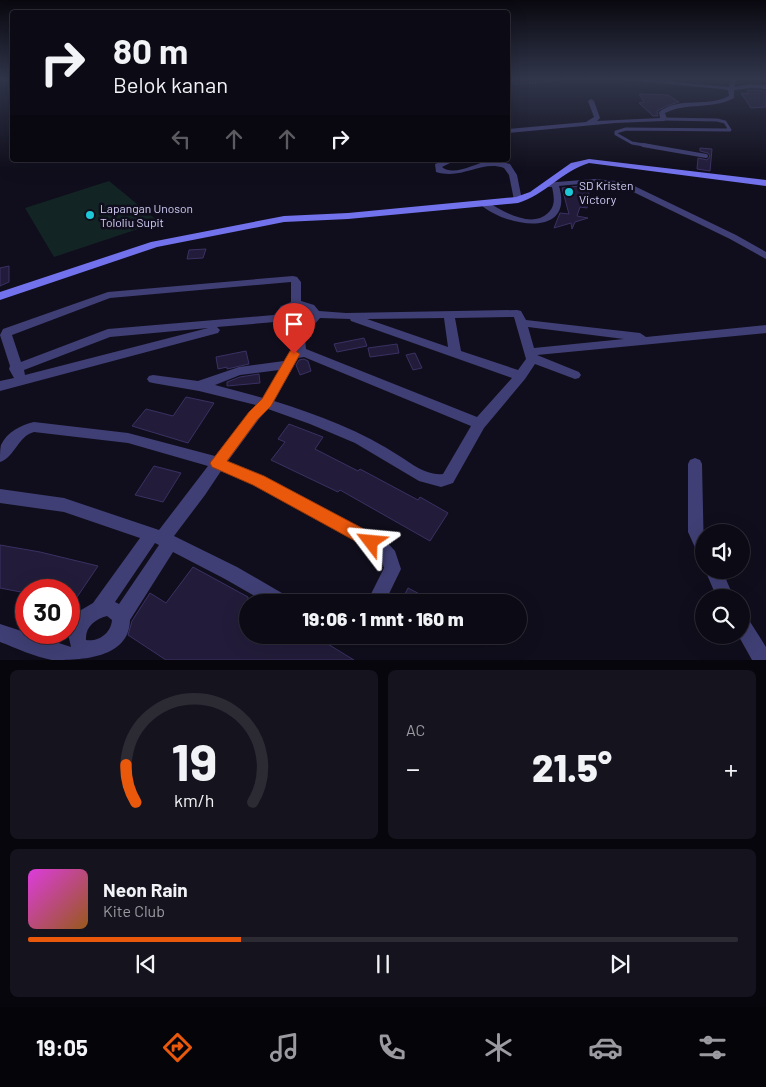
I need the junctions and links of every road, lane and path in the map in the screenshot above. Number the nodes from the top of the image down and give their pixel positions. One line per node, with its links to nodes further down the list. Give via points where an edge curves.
1 (594, 109): 4 (street, via 597,118)
2 (668, 109): 3 (street, via 662,112)
3 (664, 119): 4 (street); 6 (lane, via 713,119 725,122 730,130 626,129 616,134 632,143)
4 (586, 124): 5 (street)
5 (510, 130)
6 (706, 156)
7 (447, 162): 10 (street, via 438,166 438,170 452,173 493,163 506,166 513,175)
8 (766, 183): 9 (main road, via 596,161 570,167)
9 (551, 185): 10 (main road); 11 (street, via 558,192 558,208 554,214 538,221 517,220); 12 (street, via 591,181 623,184)
10 (518, 200): 11 (main road)
11 (484, 204): 13 (main road, via 284,219 205,234 155,244)
12 (766, 256)
13 (0, 296)
14 (296, 304): 15 (street, via 313,308); 18 (street, via 280,312); 28 (street, via 296,282 293,279 103,296 7,332)
15 (316, 314): 17 (street); 21 (street, via 308,325)
16 (449, 314): 17 (street); 20 (street, via 517,313); 25 (street)
17 (346, 316): 25 (street)
18 (278, 318): 19 (street); 21 (street, via 281,324)
19 (244, 322): 28 (street); 28 (street, via 108,333)
20 (522, 323): 23 (street); 26 (street)
21 (298, 328): 24 (street)
22 (766, 329): 23 (street)
23 (662, 339): 26 (street)
24 (300, 353): 27 (street, via 293,354); 35 (street)
25 (455, 353): 29 (street)
26 (531, 356): 29 (street); 30 (street)
27 (288, 365): 33 (street, via 239,371); 34 (street)
28 (18, 374): 32 (street)
29 (521, 376): 35 (street)
30 (575, 376)
31 (153, 379): 33 (street)
32 (0, 386)
33 (199, 386): 34 (street)
34 (267, 402): 35 (street, via 343,432 427,479 440,482 451,475); 37 (street)
35 (479, 424)
36 (0, 456): 37 (street, via 21,432 38,426 128,438)
37 (218, 463): 41 (street); 43 (street, via 259,480 380,546 393,569)
38 (695, 464): 40 (street)
39 (0, 496): 41 (street, via 64,505)
40 (696, 524)
41 (161, 538): 42 (street); 44 (street); 45 (street)
42 (267, 594)
43 (380, 594)
44 (100, 608): 45 (street, via 113,609); 48 (street, via 87,616 78,629)
45 (121, 617): 48 (street, via 120,630 112,643)
46 (0, 633): 48 (street)
47 (750, 638): 49 (street)
48 (81, 657)
49 (763, 660)

